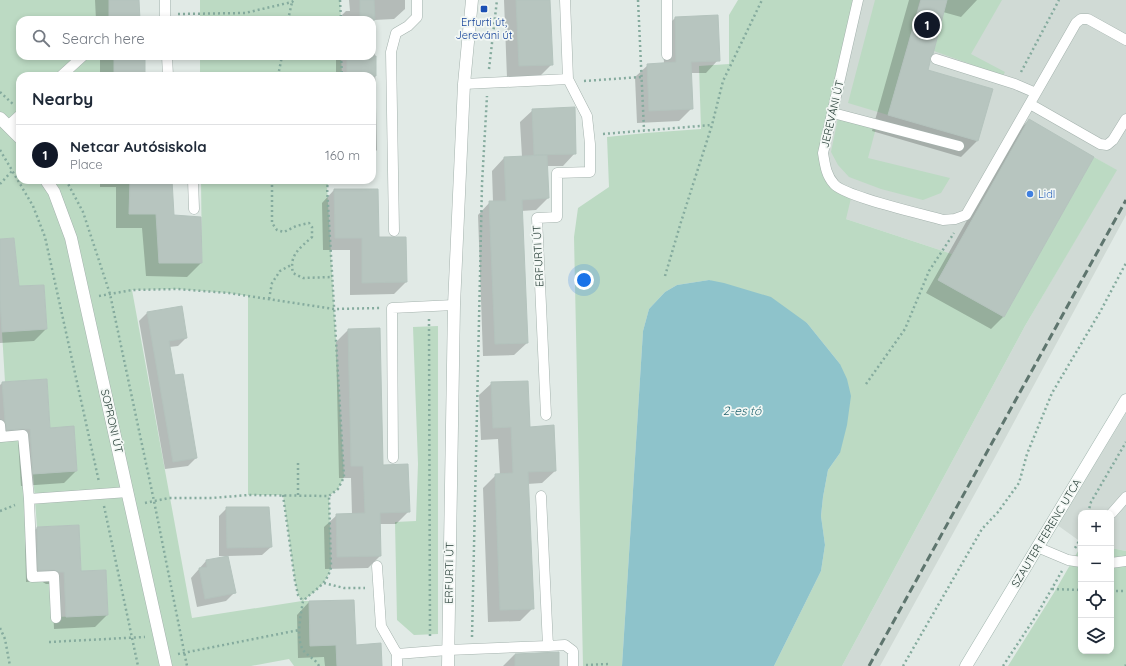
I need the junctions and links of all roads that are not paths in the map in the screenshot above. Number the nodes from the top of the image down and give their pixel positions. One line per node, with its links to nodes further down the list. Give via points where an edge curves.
1 (165, 0): 7 (lane)
2 (416, 0): 28 (lane, via 416,17 408,26 396,33 391,52)
3 (472, 0): 16 (street, ERFURTI ÚT)
4 (565, 0): 15 (lane, ERFURTI ÚT)
5 (667, 0): 9 (lane)
6 (858, 0): 20 (lane, JEREVÁNI ÚT)
7 (165, 16)
8 (1126, 40): 17 (lane, via 1088,19 1081,19 1076,23)
9 (667, 55)
10 (936, 59): 17 (lane)
11 (79, 60): 13 (lane)
12 (167, 60): 14 (lane)
13 (65, 72)
14 (168, 72)
15 (568, 81): 16 (lane); 31 (lane, ERFURTI ÚT, via 587,116 590,172 557,174 557,217 537,218)
16 (464, 84): 29 (street, ERFURTI ÚT)
17 (1036, 93): 18 (lane)
18 (1030, 104): 20 (lane, JEREVÁNI ÚT, via 966,216 943,220 852,194 836,186 827,175 823,153); 21 (lane, via 1100,144 1107,145 1113,140)
19 (16, 112): 22 (lane)
20 (832, 113): 24 (lane)
21 (1126, 119)
22 (4, 122): 23 (street)
23 (16, 134)
24 (959, 146)
25 (49, 184): 34 (street, SOPRONI ÚT, via 71,238)
26 (193, 184): 27 (lane)
27 (194, 209)
28 (394, 231)
29 (454, 305): 33 (lane, via 392,308); 46 (street, ERFURTI ÚT)
30 (1126, 400): 39 (street, SZAUTER FERENC UTCA)
31 (546, 415)
32 (0, 425): 37 (lane, via 1,437 24,435)
33 (394, 458)
34 (128, 492): 37 (lane); 48 (street, SOPRONI ÚT)
35 (541, 496): 45 (lane)
36 (1126, 498): 38 (lane)
37 (29, 499): 44 (lane, via 32,577 54,576)
38 (1114, 511)
39 (1037, 547): 41 (lane); 52 (street, SZAUTER FERENC UTCA)
40 (1126, 561): 42 (lane)
41 (1078, 562)
42 (1114, 563)
43 (377, 566): 47 (lane, via 381,626)
44 (56, 618)
45 (548, 646): 46 (lane); 51 (lane, via 565,645 573,651)
46 (448, 650): 47 (lane); 50 (street, ERFURTI ÚT)
47 (397, 654): 49 (lane)
48 (165, 661)
49 (397, 666)
50 (448, 666)
51 (573, 666)
52 (966, 666)

